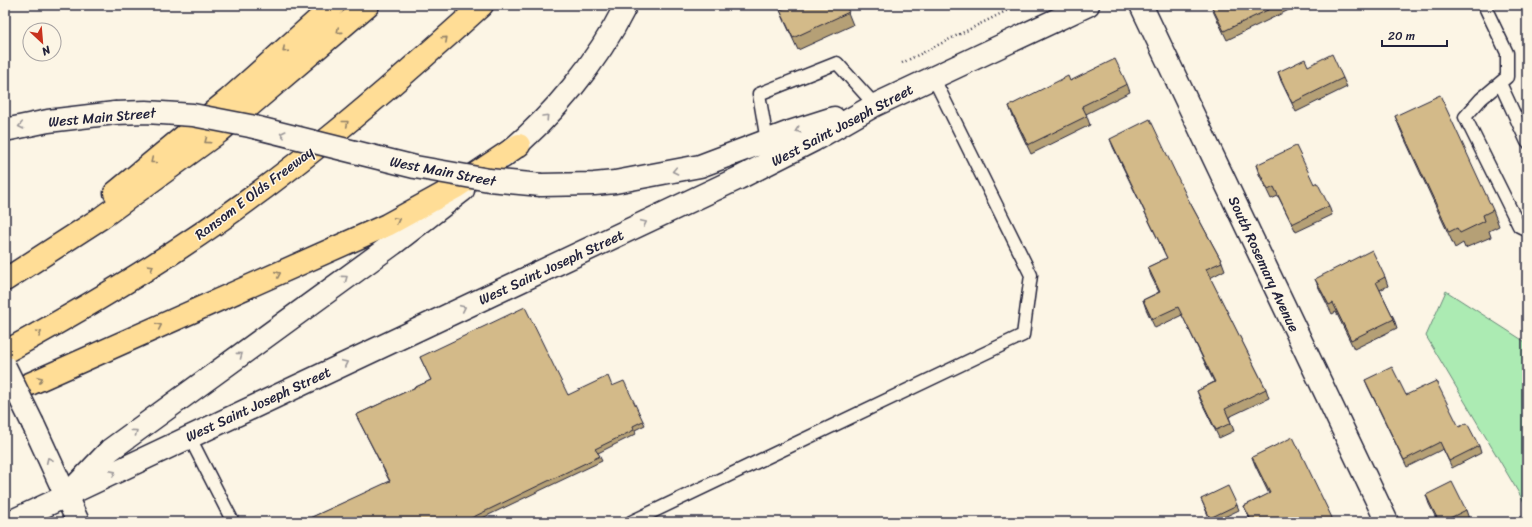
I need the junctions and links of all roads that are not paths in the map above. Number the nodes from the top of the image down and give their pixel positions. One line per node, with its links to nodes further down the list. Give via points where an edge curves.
1 (334, 5): 16 (highway, one-way to 16, via 228,100)
2 (368, 5): 16 (highway, one-way to 16, via 219,132 101,218)
3 (482, 5): 18 (highway, Ransom E Olds Freeway, one-way to 3, via 122,285 282,175 372,102)
4 (626, 5): 14 (street, one-way to 4, via 579,78)
5 (1088, 5): 8 (street, West Saint Joseph Street)
6 (1141, 5): 27 (street, South Rosemary Avenue)
7 (1484, 5): 9 (lane, via 1507,53 1507,77)
8 (933, 77): 10 (street, West Saint Joseph Street); 26 (lane, via 1032,275 1023,335)
9 (1500, 83): 13 (lane); 15 (lane, via 1465,117 1519,226)
10 (875, 105): 12 (street, West Main Street, one-way to 12); 12 (lane, via 836,63 759,94); 21 (street, West Saint Joseph Street, one-way to 10, via 739,178)
11 (5, 130): 12 (street, West Main Street, one-way to 11, bridge, via 700,166 646,177 594,184 541,185 489,180 415,167 250,126 192,115 115,113 61,119)
12 (767, 141)
13 (1527, 142)
14 (519, 145): 20 (highway, one-way to 14, via 387,225 456,187); 22 (street, one-way to 14, via 110,450 399,239)
15 (1527, 230)
16 (32, 263): 17 (highway)
17 (5, 280)
18 (5, 352)
19 (5, 367): 22 (street, one-way to 19, bridge)
20 (5, 395)
21 (190, 436): 22 (street, West Saint Joseph Street, one-way to 21); 25 (lane)
22 (66, 496): 23 (street, West Saint Joseph Street); 24 (street)
23 (10, 522)
24 (78, 522)
25 (233, 522)
26 (631, 522)
27 (1387, 522)

